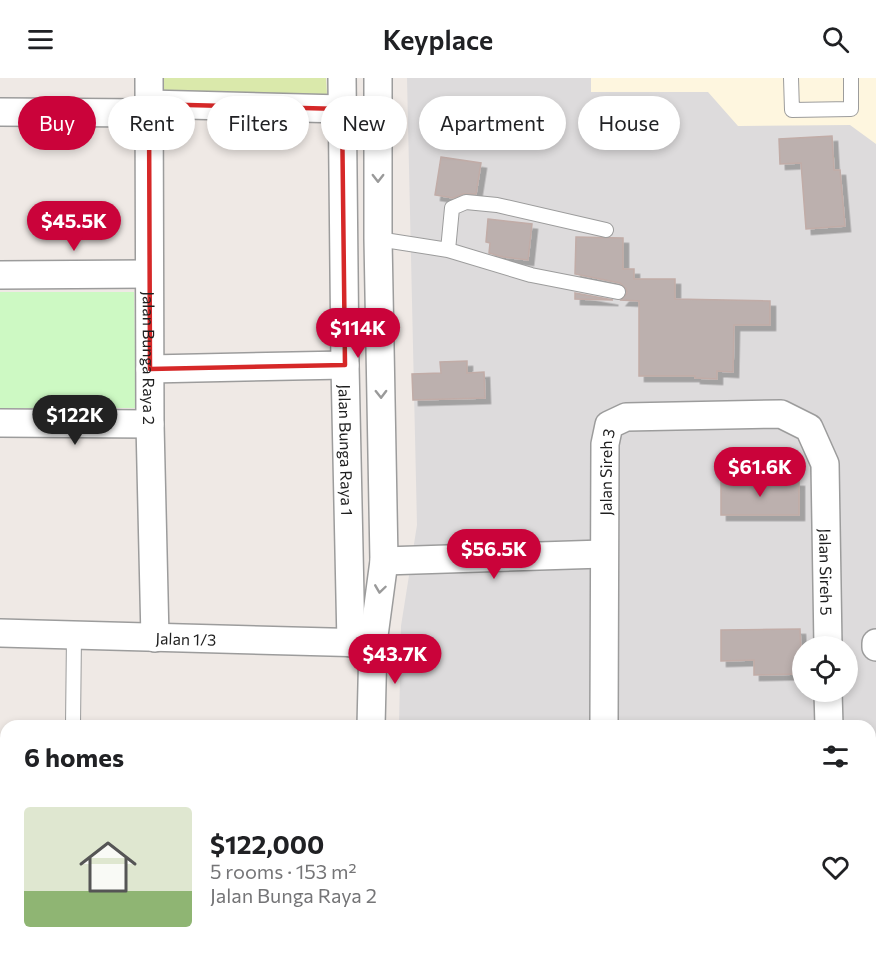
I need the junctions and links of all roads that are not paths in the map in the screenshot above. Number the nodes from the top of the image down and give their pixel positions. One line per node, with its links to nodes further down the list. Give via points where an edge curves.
1 (342, 78): 5 (street, Jalan Bunga Raya 1)
2 (378, 78): 13 (street, one-way to 13)
3 (791, 78): 4 (lane, via 792,110 851,109)
4 (850, 78)
5 (342, 96)
6 (195, 101): 8 (street)
7 (108, 102): 9 (street)
8 (321, 108)
9 (0, 112)
10 (149, 150): 15 (street, Jalan Bunga Raya 2)
11 (342, 150): 18 (street, Jalan Bunga Raya 1)
12 (606, 230): 14 (lane, via 466,201 452,208)
13 (378, 239): 14 (lane); 24 (street, one-way to 24)
14 (448, 250): 17 (lane, via 531,275)
15 (148, 274): 16 (street); 19 (street, Jalan Bunga Raya 2)
16 (0, 275)
17 (618, 292)
18 (345, 365): 19 (street); 29 (street, Jalan Bunga Raya 1)
19 (150, 369): 21 (street, Jalan Bunga Raya 2)
20 (0, 423): 21 (street)
21 (150, 424): 28 (street, Jalan Bunga Raya 2)
22 (809, 428): 23 (street, Jalan Sireh 3, via 781,414 626,417 609,425 605,444); 27 (street, Jalan Sireh 5, via 825,464)
23 (603, 554): 24 (street); 33 (street, Jalan Sireh 3)
24 (384, 561): 29 (street, one-way to 29)
25 (0, 633): 26 (street, Jalan 1/3)
26 (74, 635): 28 (street, Jalan 1/3); 31 (lane)
27 (828, 636)
28 (155, 638): 29 (street, Jalan 1/3)
29 (362, 643): 32 (street)
30 (828, 702): 34 (street)
31 (74, 720)
32 (371, 720)
33 (604, 720)
34 (829, 720)

